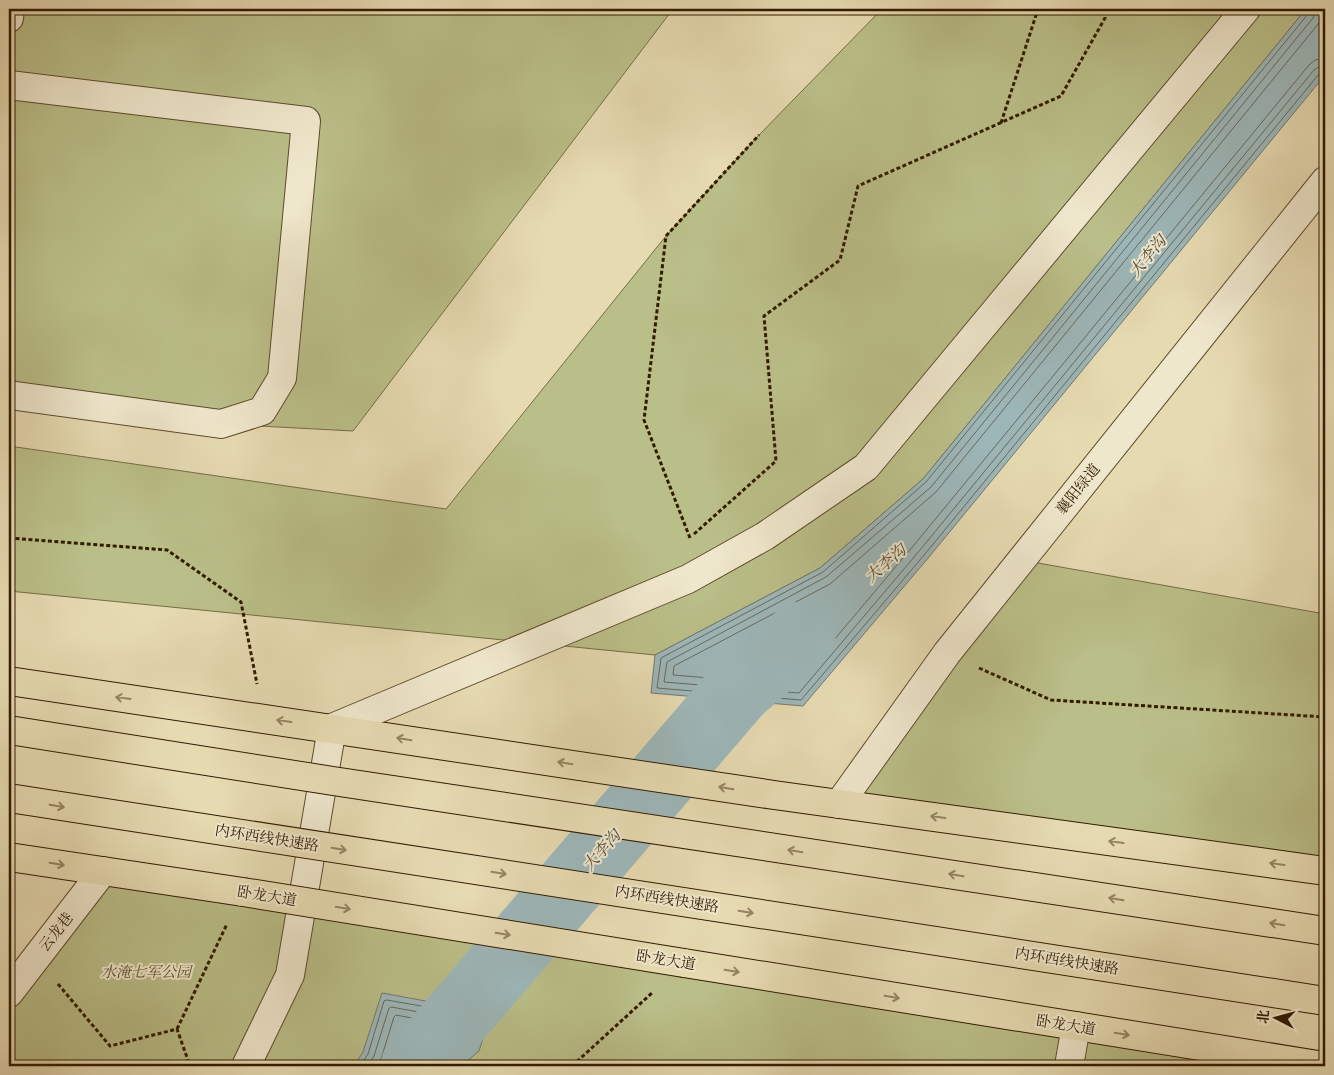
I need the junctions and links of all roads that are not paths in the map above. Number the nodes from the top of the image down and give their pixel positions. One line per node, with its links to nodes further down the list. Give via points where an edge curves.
1 (10, 9): 3 (street)
2 (1246, 9): 8 (street, via 866,467 765,536 688,579)
3 (9, 18)
4 (9, 85): 6 (street, via 306,121 282,378 262,411 221,424)
5 (1325, 181): 11 (street, 襄阳绿道, via 947,653)
6 (9, 394)
7 (9, 681): 8 (highway, one-way to 7)
8 (332, 728): 11 (highway, one-way to 8); 19 (street, via 290,975)
9 (9, 730): 15 (highway, one-way to 9, bridge)
10 (9, 798): 17 (highway, 内环西线快速路, one-way to 17, bridge)
11 (838, 804): 14 (highway, one-way to 11)
12 (9, 856): 13 (highway, 卧龙大道, one-way to 13)
13 (103, 871): 16 (street, 云龙巷); 18 (highway, 卧龙大道, one-way to 18, bridge)
14 (1325, 871)
15 (1325, 931)
16 (9, 993)
17 (1325, 1001)
18 (1076, 1026): 20 (street); 21 (highway, 卧龙大道, one-way to 21)
19 (246, 1066)
20 (1069, 1066)
21 (1324, 1066)

